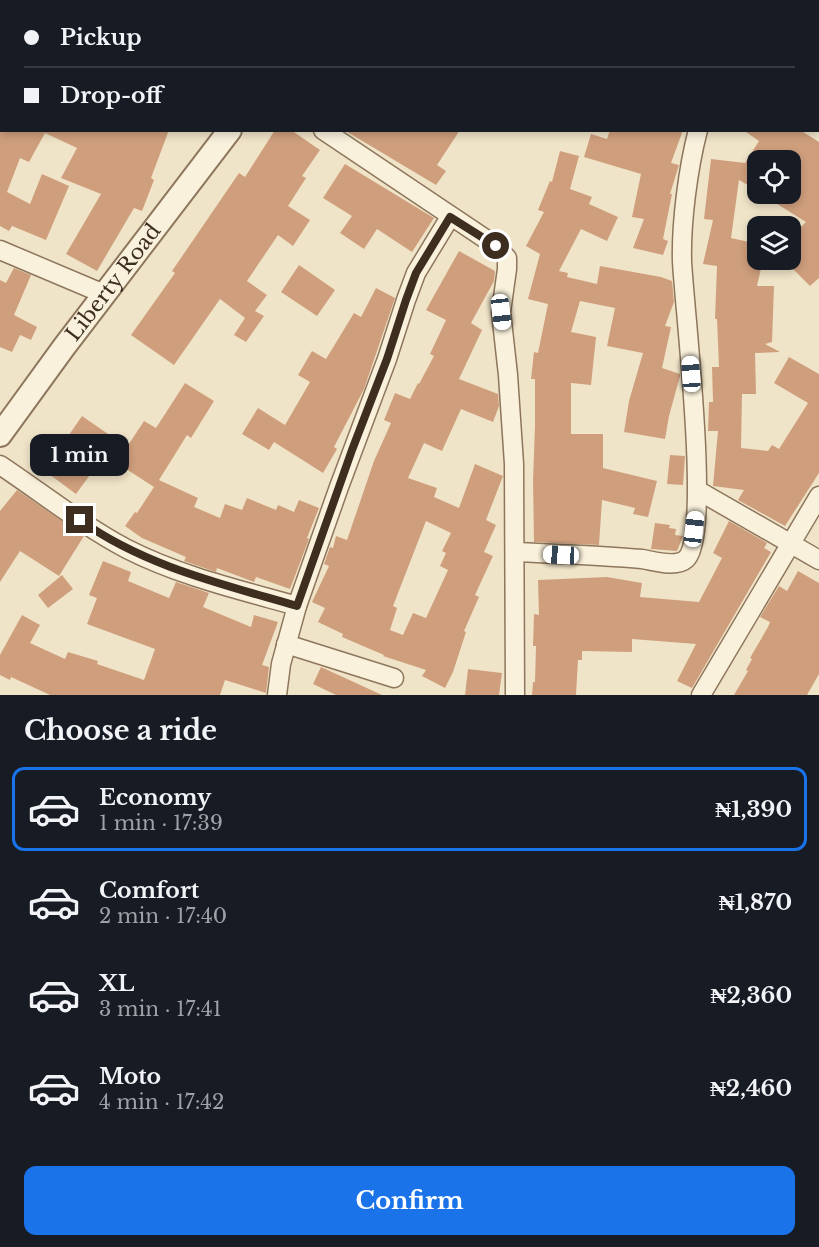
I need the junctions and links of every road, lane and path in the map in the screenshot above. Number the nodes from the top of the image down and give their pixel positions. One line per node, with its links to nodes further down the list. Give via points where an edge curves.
1 (228, 132): 6 (street, Liberty Road)
2 (326, 132): 4 (street)
3 (697, 132): 9 (street, via 686,201 682,259)
4 (450, 217): 12 (street, via 496,246 507,258 501,312 514,464); 14 (street, via 416,273)
5 (0, 250): 6 (street)
6 (104, 294): 7 (street, Liberty Road)
7 (0, 435)
8 (0, 465): 14 (street, via 96,532 129,550 193,576)
9 (699, 491): 11 (street); 12 (street, via 692,548 686,559 676,563)
10 (819, 496): 11 (street)
11 (790, 544): 13 (street); 19 (street)
12 (515, 552): 18 (street)
13 (819, 560)
14 (297, 606): 15 (street)
15 (286, 644): 16 (street); 17 (street)
16 (394, 678)
17 (277, 695)
18 (515, 695)
19 (701, 695)

